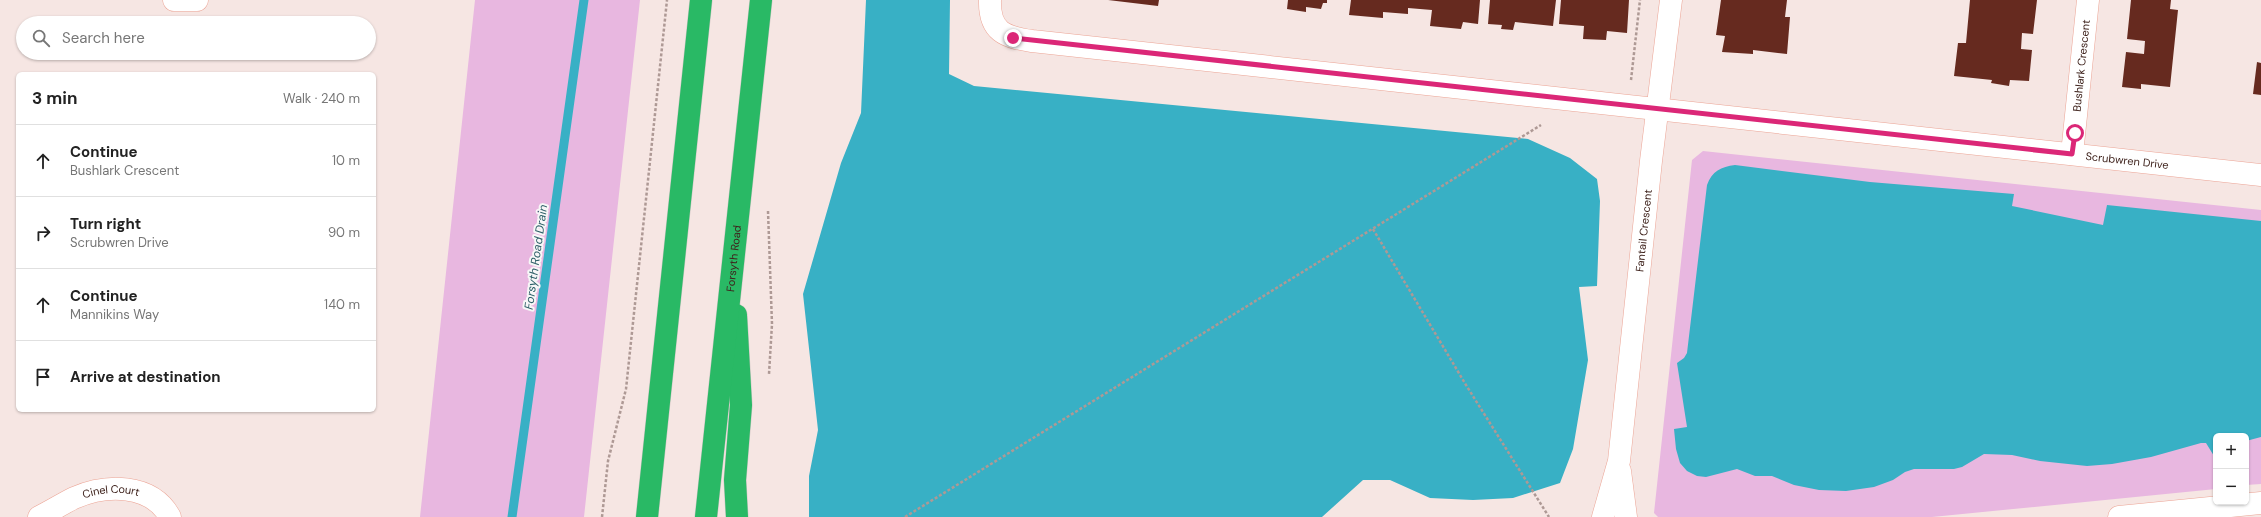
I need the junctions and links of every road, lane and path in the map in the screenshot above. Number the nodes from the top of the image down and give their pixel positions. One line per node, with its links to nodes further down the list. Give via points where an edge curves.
1 (174, 0): 2 (street)
2 (197, 0)
3 (667, 0): 21 (path, via 626,390 608,461)
4 (701, 0): 22 (highway)
5 (761, 0): 15 (highway, Forsyth Road)
6 (990, 0): 9 (street, Scrubwren Drive, via 991,15 997,28 1007,36 1019,39)
7 (1671, 0): 9 (street, Fantail Crescent)
8 (2088, 0): 11 (street, Bushlark Crescent)
9 (1658, 110): 11 (street, Scrubwren Drive); 17 (street, Fantail Crescent)
10 (1536, 128): 14 (path)
11 (2072, 154): 12 (street, Scrubwren Drive)
12 (2261, 175)
13 (768, 210): 16 (path, via 772,324)
14 (1373, 229): 25 (path); 26 (path)
15 (731, 274): 23 (highway, Forsyth Road); 24 (highway, via 740,362 741,405 735,480)
16 (769, 379)
17 (1619, 462): 27 (street, Fantail Crescent); 28 (street, Fantail Crescent)
18 (2261, 503): 29 (street)
19 (43, 516): 20 (street, Cinel Court, via 82,495 120,489 151,497 163,506)
20 (170, 517)
21 (602, 517)
22 (647, 517)
23 (706, 517)
24 (737, 517)
25 (905, 517)
26 (1549, 517)
27 (1603, 517)
28 (1626, 517)
29 (2119, 517)

